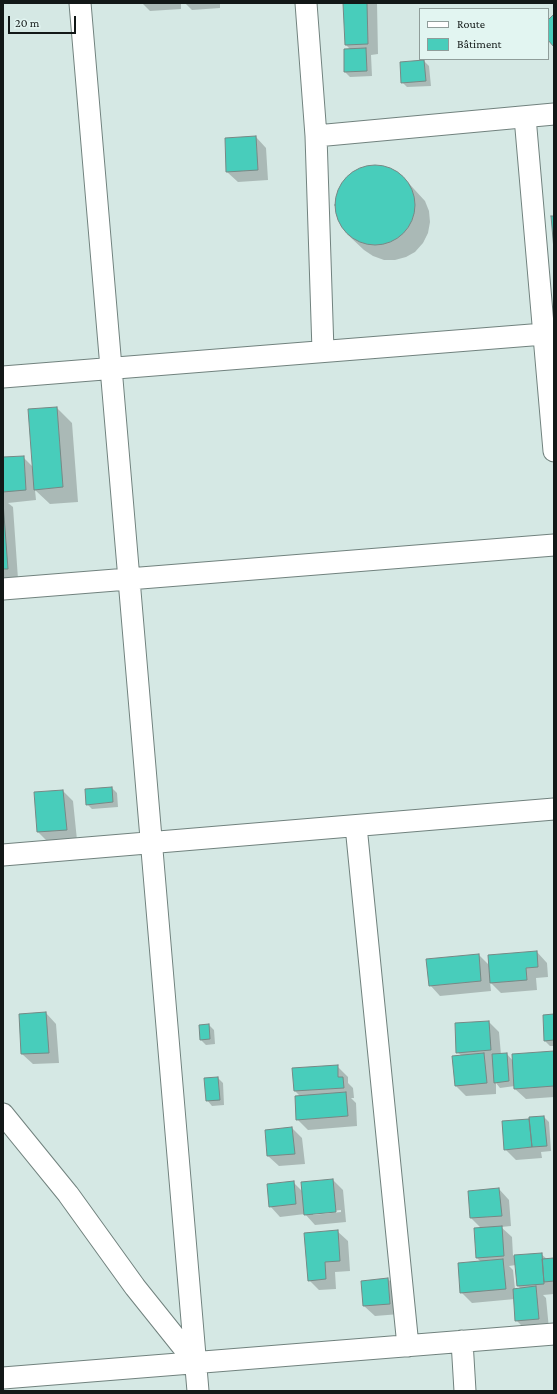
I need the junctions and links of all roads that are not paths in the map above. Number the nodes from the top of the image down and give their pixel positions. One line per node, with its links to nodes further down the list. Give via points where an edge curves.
1 (80, 3): 8 (street)
2 (306, 3): 5 (street)
3 (554, 114): 4 (street)
4 (525, 117): 5 (street); 6 (street)
5 (316, 136): 7 (street)
6 (544, 334): 7 (street); 10 (street)
7 (323, 351): 8 (street)
8 (110, 368): 9 (street); 12 (street)
9 (3, 377)
10 (554, 451)
11 (554, 545): 12 (street)
12 (129, 579): 13 (street); 16 (street)
13 (3, 589)
14 (554, 809): 15 (street)
15 (356, 826): 16 (street); 21 (street)
16 (151, 843): 17 (street); 22 (street)
17 (3, 855)
18 (3, 1114): 22 (street, via 68,1194 135,1287)
19 (554, 1334): 20 (street)
20 (462, 1341): 21 (street); 25 (street)
21 (408, 1346): 22 (street)
22 (195, 1362): 23 (street); 24 (street)
23 (3, 1378)
24 (198, 1391)
25 (465, 1391)

